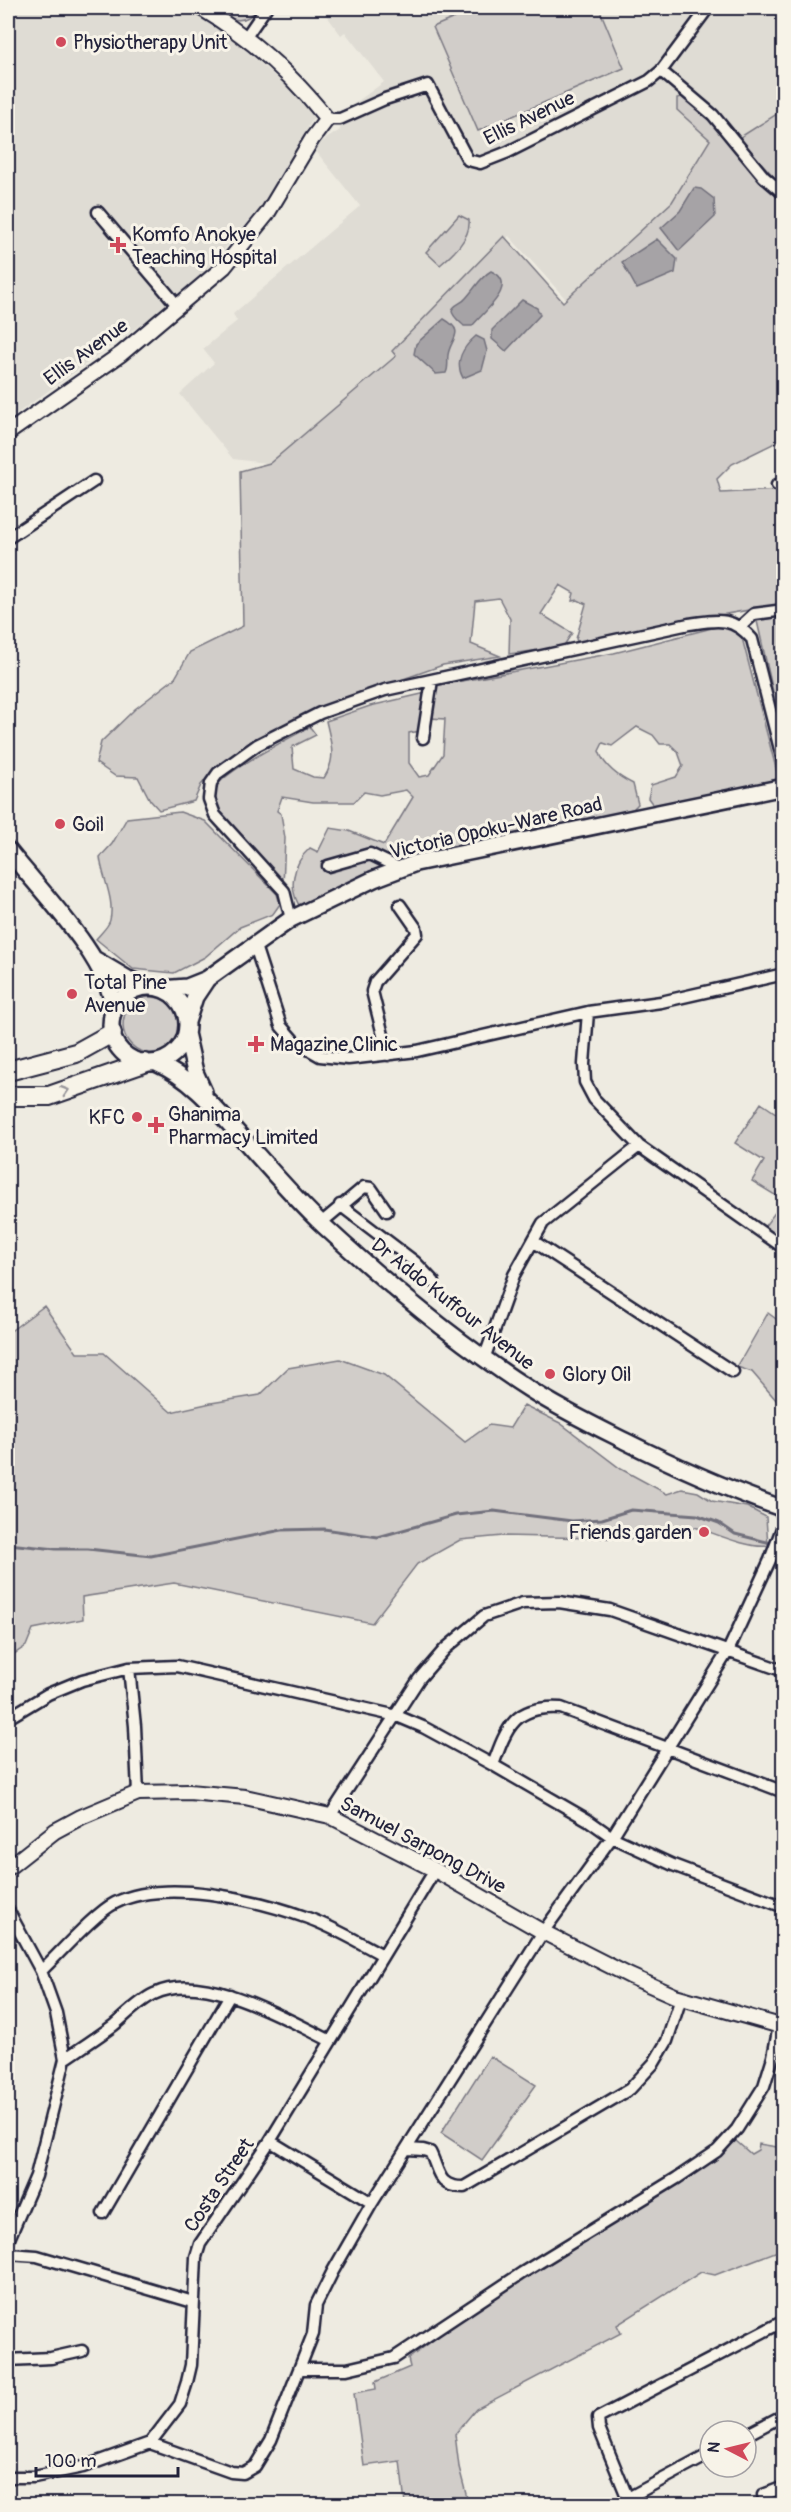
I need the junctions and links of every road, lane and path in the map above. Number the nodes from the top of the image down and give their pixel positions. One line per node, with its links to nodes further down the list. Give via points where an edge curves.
1 (201, 8): 4 (street)
2 (266, 8): 4 (street)
3 (708, 8): 5 (street, Ellis Avenue)
4 (246, 37): 6 (street, via 302,88)
5 (662, 70): 6 (street, Ellis Avenue, via 649,81 480,163 468,160 428,84 340,119); 7 (street, via 713,116)
6 (327, 119): 9 (street, Ellis Avenue, via 267,214 224,267)
7 (783, 194)
8 (98, 212): 9 (street)
9 (177, 305): 10 (street, Ellis Avenue, via 121,354)
10 (8, 433)
11 (94, 481): 12 (street)
12 (8, 538)
13 (783, 610): 14 (street, via 754,614)
14 (741, 626): 15 (street, via 714,620 689,624); 17 (street, via 752,639)
15 (432, 680): 16 (street); 23 (street, via 385,690 320,713 257,745 218,773 211,783 209,799 215,815 284,891)
16 (423, 738)
17 (783, 765)
18 (783, 786): 21 (main road, Victoria Opoku-Ware Road)
19 (8, 850): 25 (main road)
20 (328, 866): 21 (street, via 370,854)
21 (401, 869): 23 (main road, Victoria Opoku-Ware Road)
22 (400, 905): 33 (street, via 417,934 375,982 372,992)
23 (291, 918): 24 (main road, Victoria Opoku-Ware Road)
24 (255, 946): 27 (main road, Victoria Opoku-Ware Road); 33 (street, via 281,1026 294,1041 320,1056 348,1059)
25 (96, 960): 28 (main road, via 128,979); 29 (main road)
26 (783, 974): 30 (street, via 661,1002)
27 (207, 979): 28 (main road, via 187,987); 31 (main road, via 195,998)
28 (155, 988): 29 (main road, via 131,991); 31 (main road, via 177,999 184,1010)
29 (114, 1010): 32 (main road)
30 (588, 1012): 33 (street); 38 (street, via 585,1082 594,1099)
31 (186, 1027): 34 (main road, via 181,1045 173,1054); 37 (main road, via 195,1072)
32 (112, 1033): 34 (main road, via 121,1051 131,1059); 35 (main road, via 76,1053)
33 (388, 1055)
34 (150, 1063): 36 (main road, one-way to 34, via 49,1096); 37 (main road, via 182,1077)
35 (8, 1071)
36 (8, 1096)
37 (208, 1100): 41 (main road, Dr Addo Kuffour Avenue)
38 (639, 1146): 42 (street, via 543,1223); 43 (street)
39 (340, 1205): 40 (street, via 364,1187 371,1188); 41 (street); 44 (street, via 415,1262)
40 (387, 1210)
41 (321, 1223): 45 (main road, Dr Addo Kuffour Avenue)
42 (533, 1241): 45 (street, via 514,1275); 46 (street)
43 (783, 1248)
44 (434, 1282)
45 (484, 1359): 47 (main road, Dr Addo Kuffour Avenue, via 578,1418 663,1460)
46 (733, 1372)
47 (783, 1509)
48 (783, 1523): 49 (street)
49 (728, 1651): 51 (street); 52 (street, via 610,1610 559,1602 523,1603 484,1616 445,1648 419,1679); 54 (street)
50 (129, 1668): 52 (street, via 177,1665); 53 (street, via 48,1694); 57 (street)
51 (783, 1671)
52 (397, 1716): 55 (street); 58 (street)
53 (8, 1718)
54 (666, 1748): 55 (street, via 561,1708 542,1707 526,1711 513,1722 504,1734); 56 (street); 59 (street)
55 (493, 1765): 59 (street)
56 (783, 1792)
57 (138, 1793): 58 (street, Samuel Sarpong Drive, via 245,1797); 60 (street, Samuel Sarpong Drive, via 55,1831)
58 (330, 1816): 61 (street, Samuel Sarpong Drive)
59 (612, 1837): 62 (street); 64 (street)
60 (8, 1868)
61 (435, 1870): 64 (street, Samuel Sarpong Drive); 65 (street, Costa Street)
62 (783, 1907)
63 (8, 1910): 66 (street)
64 (543, 1932): 68 (street, Samuel Sarpong Drive); 73 (street)
65 (383, 1955): 66 (street, via 306,1917 274,1908 189,1893 160,1893 115,1903); 70 (street, Costa Street)
66 (41, 1971): 71 (street, via 56,2013)
67 (230, 1995): 70 (street); 71 (street, via 186,1988 154,1994); 75 (street)
68 (681, 1998): 69 (street, Samuel Sarpong Drive); 73 (street, via 667,2041 654,2063 630,2089 465,2187 447,2185 441,2179 430,2152)
69 (781, 2026): 82 (street, via 764,2086 737,2129 717,2151 394,2358 347,2368)
70 (331, 2041): 72 (street, Costa Street)
71 (65, 2059): 76 (street, via 36,2176)
72 (270, 2141): 74 (street); 78 (street, Costa Street, via 200,2244 195,2257)
73 (408, 2149): 74 (street)
74 (372, 2203): 82 (street, via 316,2305 313,2334)
75 (103, 2213)
76 (8, 2241)
77 (8, 2254): 78 (street, via 37,2256)
78 (193, 2302): 85 (street, Costa Street, via 187,2382 180,2404)
79 (783, 2321): 90 (street, via 598,2418)
80 (82, 2351): 81 (street, via 51,2358)
81 (8, 2360)
82 (300, 2369): 85 (street, via 271,2440 255,2466 243,2473)
83 (783, 2415): 84 (street)
84 (758, 2429)
85 (150, 2443): 87 (street, via 83,2467 34,2477)
86 (698, 2461): 90 (street)
87 (8, 2477)
88 (783, 2487): 89 (street)
89 (763, 2495)
90 (629, 2501)

